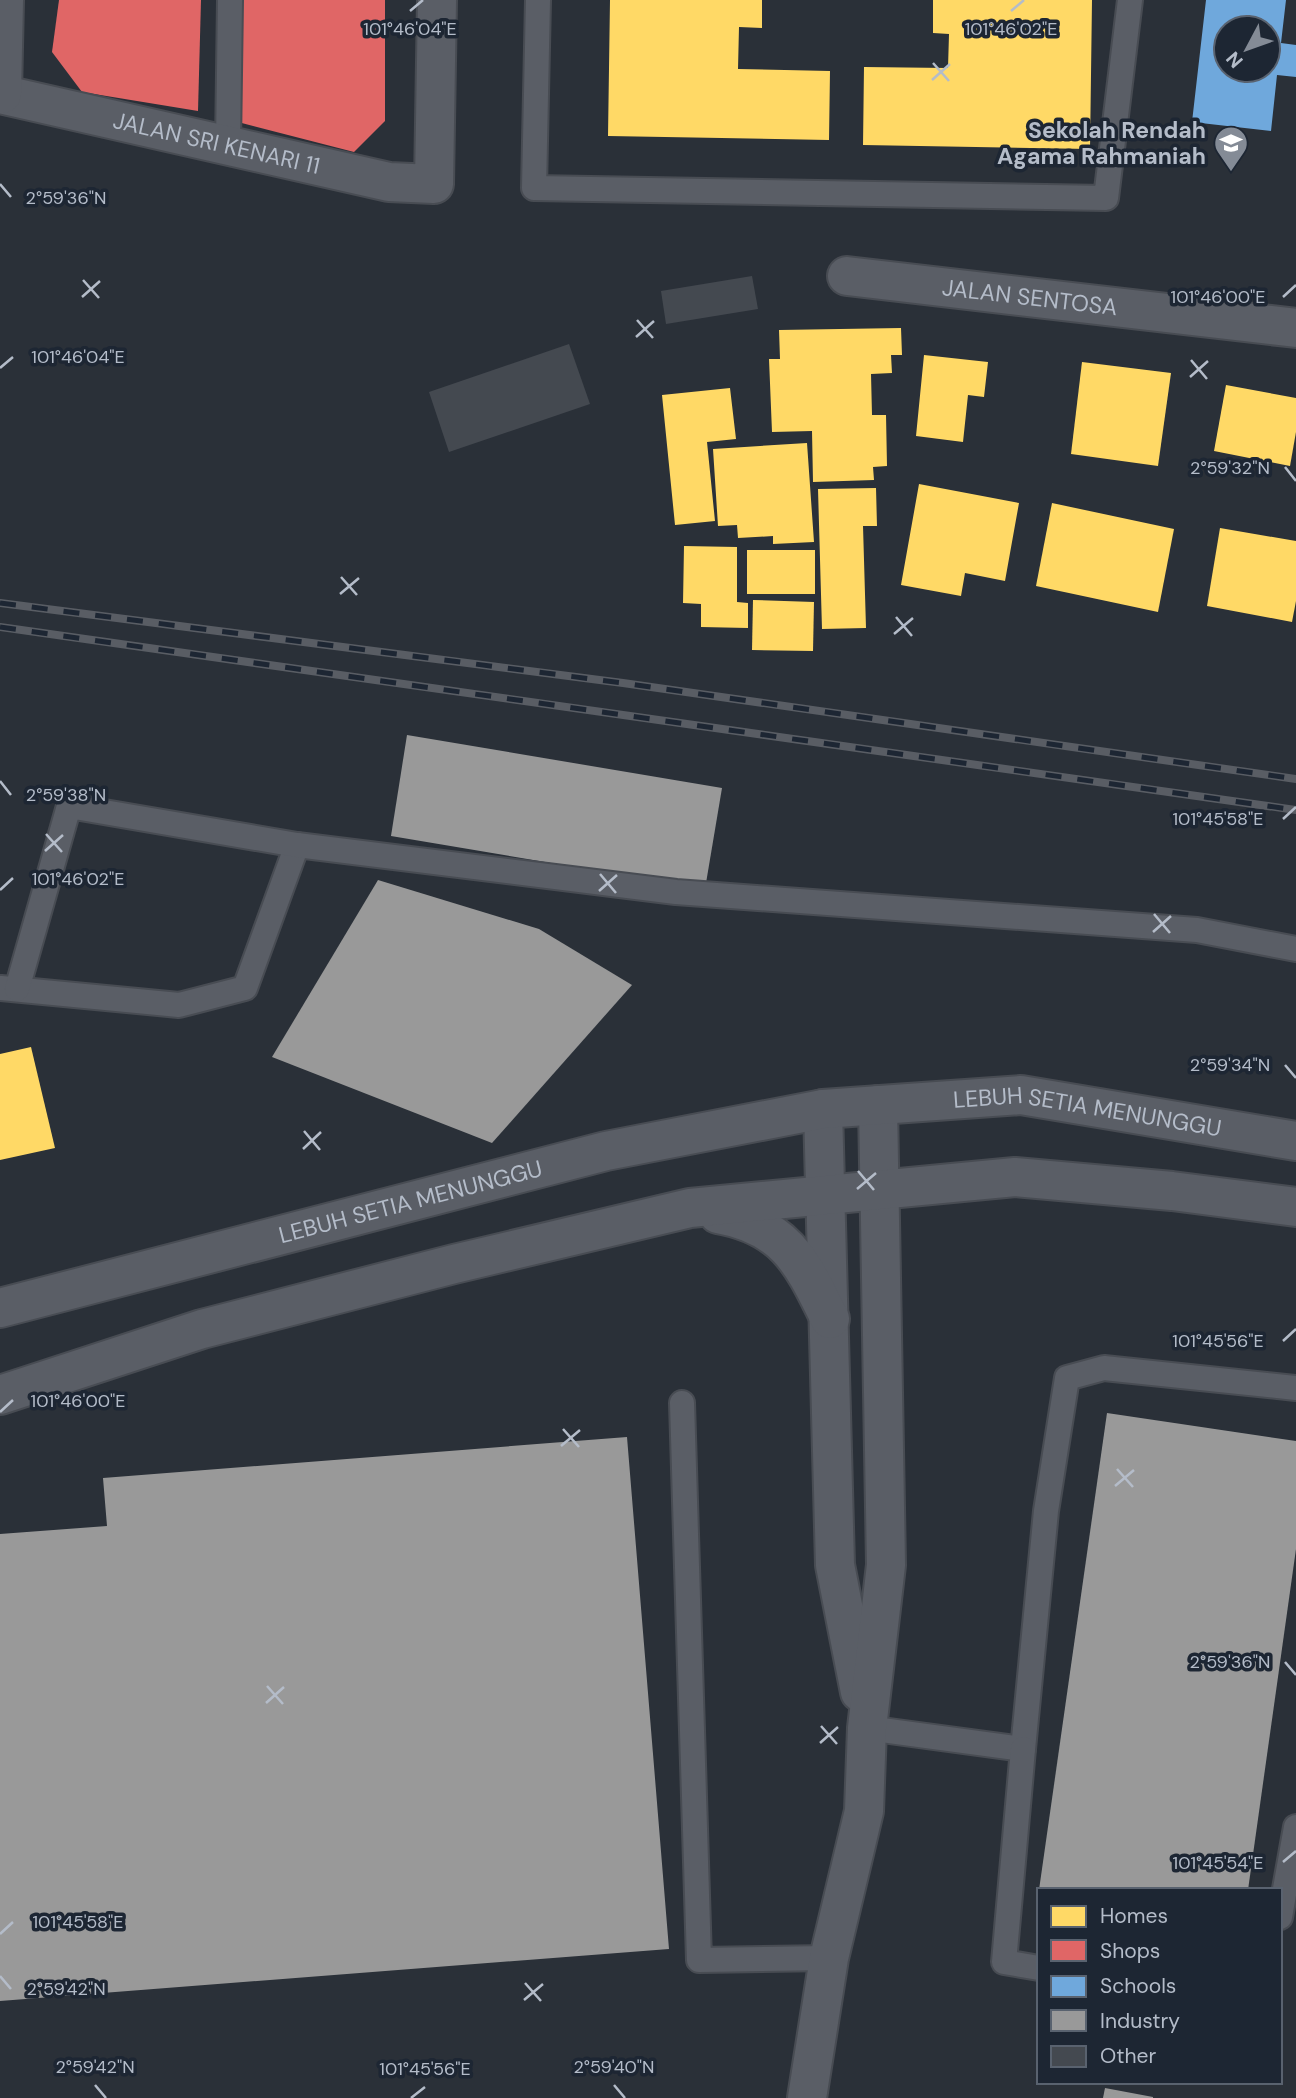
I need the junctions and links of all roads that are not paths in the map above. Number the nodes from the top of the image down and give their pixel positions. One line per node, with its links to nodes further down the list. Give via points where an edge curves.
1 (4, 0): 6 (street)
2 (230, 0): 7 (lane)
3 (437, 0): 7 (street, JALAN SRI KENARI 11, via 434,184 389,183)
4 (538, 0): 5 (lane, via 534,188 1107,198)
5 (1130, 0)
6 (1, 94): 7 (street, JALAN SRI KENARI 11)
7 (228, 146)
8 (847, 276): 9 (street, JALAN SENTOSA)
9 (1296, 328)
10 (297, 845): 11 (lane, via 676,892 1196,930); 12 (lane, via 245,988 179,1005); 12 (lane, via 69,806)
11 (1296, 949)
12 (8, 988)
13 (878, 1105): 14 (street, LEBUH SETIA MENUNGGU); 15 (street, LEBUH SETIA MENUNGGU, via 1021,1095); 16 (street)
14 (823, 1109): 17 (street); 20 (street, LEBUH SETIA MENUNGGU, via 606,1151)
15 (1296, 1141)
16 (879, 1191): 17 (street); 18 (street, via 1015,1177); 25 (street, via 886,1565)
17 (827, 1196): 19 (street); 21 (street)
18 (1296, 1207)
19 (690, 1208): 21 (street, via 767,1228 802,1264); 23 (street, via 202,1329)
20 (0, 1308)
21 (830, 1319): 25 (street, via 835,1565)
22 (1296, 1388): 26 (lane, via 1104,1368 1067,1378 1046,1511)
23 (0, 1395)
24 (682, 1403): 29 (lane, via 699,1959)
25 (867, 1728): 26 (lane); 29 (street, via 864,1811)
26 (1023, 1749): 30 (lane, via 1004,1962)
27 (1296, 1827): 28 (lane)
28 (1282, 1906)
29 (829, 1958): 31 (street)
30 (1037, 1968)
31 (807, 2098)

